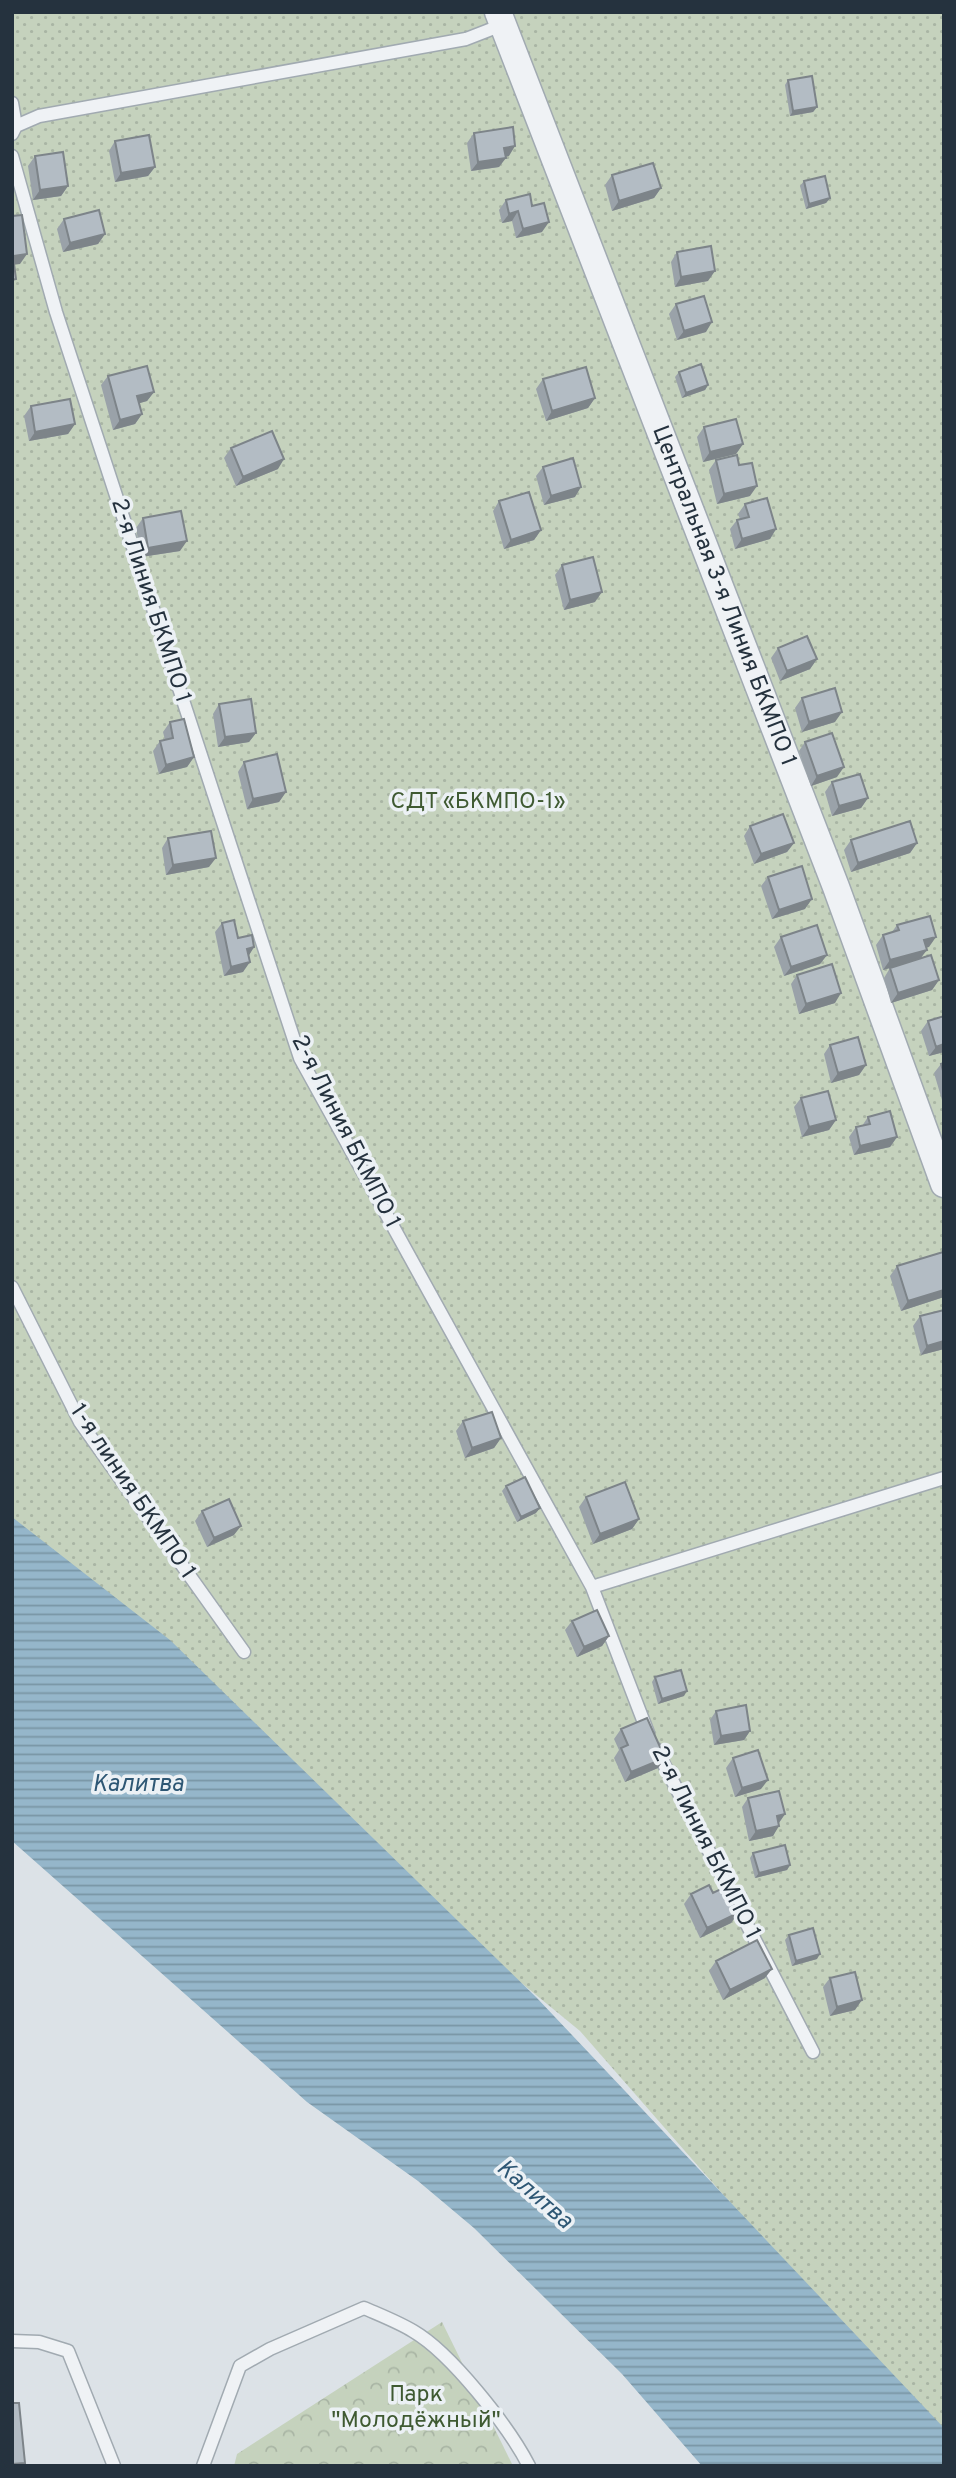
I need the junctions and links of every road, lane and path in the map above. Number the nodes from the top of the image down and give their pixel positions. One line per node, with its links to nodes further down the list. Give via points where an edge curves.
1 (500, 19): 3 (lane, via 466,39 39,116); 5 (street, Центральная 3-я Линия БКМПО 1, via 836,887)
2 (12, 103): 3 (lane)
3 (14, 130)
4 (12, 156): 8 (lane, 2-я Линия БКМПО 1, via 56,313 300,1058)
5 (944, 1184)
6 (12, 1287): 9 (lane, 1-я линия БКМПО 1, via 80,1422)
7 (944, 1478): 8 (lane)
8 (592, 1587): 10 (lane, 2-я Линия БКМПО 1, via 652,1743)
9 (244, 1652)
10 (813, 2052)
11 (12, 2341): 13 (lane, via 39,2342 68,2351)
12 (526, 2460): 14 (lane, via 505,2424 458,2372 415,2332 364,2308 240,2366); 15 (lane)
13 (114, 2466)
14 (203, 2466)
15 (535, 2466)

